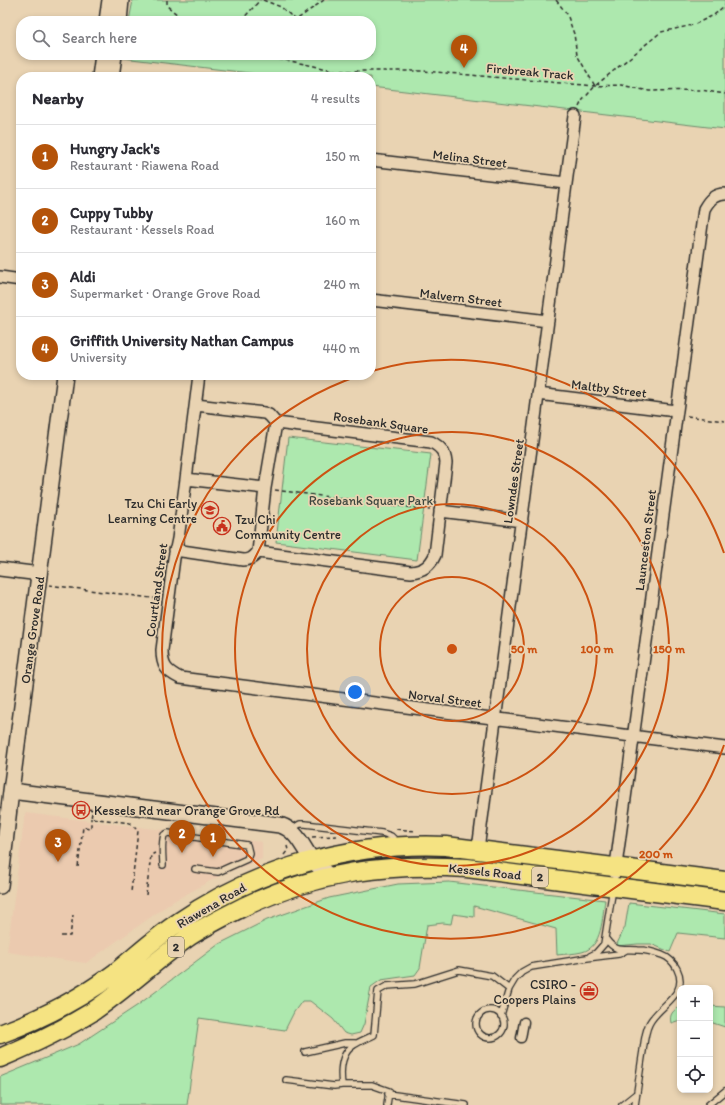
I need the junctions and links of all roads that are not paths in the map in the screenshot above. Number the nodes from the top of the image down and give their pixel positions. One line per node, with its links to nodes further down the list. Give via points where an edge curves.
1 (110, 0): 3 (main road)
2 (122, 0): 4 (main road)
3 (108, 16)
4 (120, 16)
5 (102, 60): 7 (main road)
6 (113, 60): 8 (main road)
7 (101, 72)
8 (112, 72)
9 (575, 116): 11 (street, Lowndes Street)
10 (376, 161): 11 (street, Melina Street)
11 (566, 183): 16 (street, Lowndes Street)
12 (725, 194): 21 (street, Launceston Street, via 710,198 704,208)
13 (0, 277): 14 (street)
14 (16, 279)
15 (376, 301): 16 (street, Malvern Street)
16 (548, 321): 19 (street, Lowndes Street)
17 (64, 380): 30 (main road, Orange Grove Road)
18 (198, 380): 20 (street, Courtland Street)
19 (538, 394): 21 (street, Maltby Street); 26 (street, Lowndes Street)
20 (196, 405): 22 (street, Rosebank Square, via 264,413 270,415); 23 (street, Courtland Street)
21 (676, 410): 33 (street, Launceston Street)
22 (276, 423): 24 (street); 25 (street, Rosebank Square, via 431,442 438,445 446,456)
23 (186, 479): 24 (street); 27 (street, Courtland Street)
24 (266, 488): 28 (street)
25 (440, 511): 26 (street); 28 (street, Rosebank Square, via 435,555 429,565 418,571)
26 (522, 521): 32 (street, Lowndes Street)
27 (176, 550): 28 (street, via 242,560 255,557); 31 (street, Courtland Street, via 162,650)
28 (258, 552)
29 (0, 569): 30 (street)
30 (39, 579): 35 (main road, Orange Grove Road)
31 (165, 667): 32 (street, Norval Street, via 180,678)
32 (495, 718): 33 (street, Norval Street); 38 (street, Lowndes Street)
33 (633, 736): 34 (street, Norval Street); 41 (street, Launceston Street)
34 (725, 748)
35 (11, 791): 36 (main road, via 273,824); 45 (main road, Orange Grove Road)
36 (290, 830): 37 (lane, via 305,824 382,833 392,836); 39 (main road, via 300,840)
37 (400, 845): 38 (highway, Kessels Road / 2); 39 (highway, Riawena Road / 2, via 350,852)
38 (478, 849): 41 (highway, Kessels Road / 2)
39 (313, 861): 43 (main road); 54 (highway, Riawena Road / 2, via 255,880 217,898 167,930 81,996 41,1017)
40 (163, 865): 42 (lane, via 161,842 164,835 168,834 248,845 247,859 218,872)
41 (616, 867): 44 (highway, Kessels Road / 2); 46 (street, Launceston Street)
42 (196, 869)
43 (329, 876): 46 (highway, Kessels Road / 2, via 381,868 467,868); 58 (highway, Riawena Road / 2, via 280,892 213,922 178,945 93,1011 37,1043)
44 (725, 881)
45 (0, 886)
46 (613, 886): 47 (highway, Kessels Road / 2); 48 (lane)
47 (725, 901)
48 (606, 939): 49 (lane, via 615,948); 50 (lane, via 601,948)
49 (626, 950): 50 (lane, via 619,954); 62 (lane, via 645,951 663,956 674,964 679,973 678,990 674,998 658,1011 648,1024)
50 (587, 958): 51 (lane, via 530,967 515,979)
51 (509, 989): 52 (lane); 56 (lane, via 492,976 459,970 415,984 387,986 378,991 374,1035)
52 (501, 1016): 52 (lane, via 504,1025 496,1037 486,1038 478,1032 476,1020 482,1013 490,1010)
53 (524, 1022): 55 (street)
54 (0, 1034)
55 (521, 1038)
56 (355, 1043): 57 (lane); 60 (lane, via 348,1049 344,1058 341,1069)
57 (305, 1052)
58 (0, 1058)
59 (286, 1080): 60 (lane)
60 (342, 1085): 63 (lane, via 372,1085 389,1091)
61 (725, 1091): 68 (lane)
62 (637, 1093): 66 (lane); 67 (lane)
63 (388, 1094): 64 (lane); 65 (lane)
64 (387, 1105)
65 (466, 1105)
66 (622, 1105)
67 (635, 1105)
68 (708, 1105)

